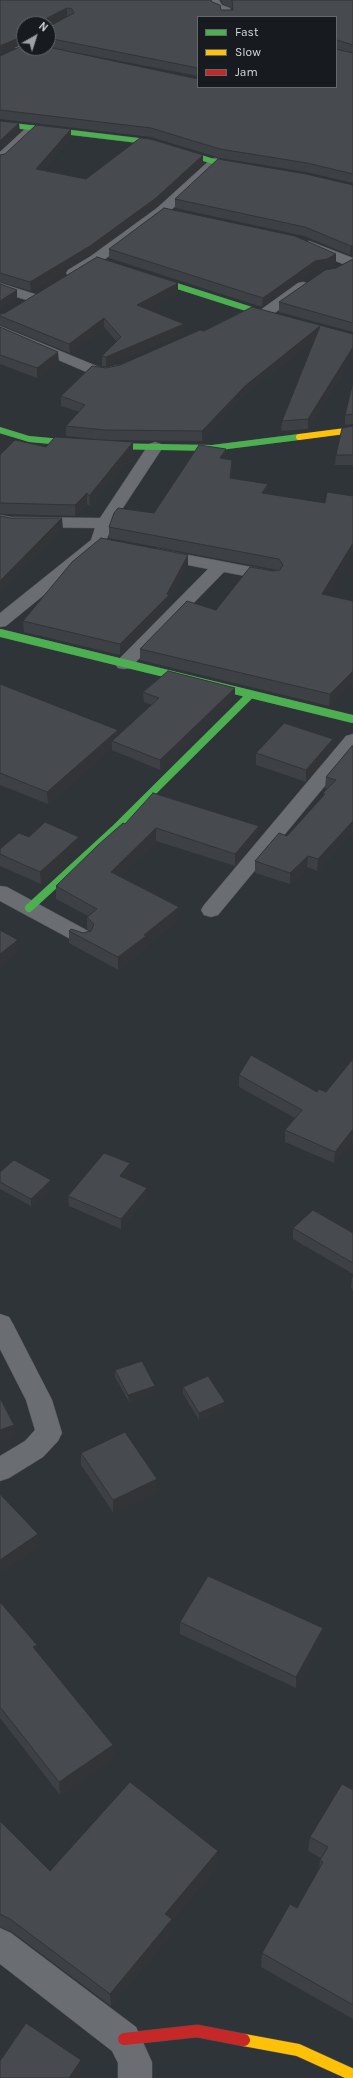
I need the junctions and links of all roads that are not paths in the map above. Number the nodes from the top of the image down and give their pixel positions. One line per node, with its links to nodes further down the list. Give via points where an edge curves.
1 (214, 0): 2 (street, via 217,6 226,10)
2 (227, 16)
3 (0, 42): 4 (street)
4 (16, 45)
5 (16, 52): 6 (street)
6 (12, 54)
7 (0, 124): 8 (street)
8 (32, 129): 9 (street); 10 (street, via 151,142)
9 (0, 158)
10 (215, 162): 11 (street); 12 (street)
11 (253, 168)
12 (162, 211): 13 (street); 18 (street, via 100,260)
13 (177, 214)
14 (298, 240): 15 (street)
15 (351, 261): 16 (street)
16 (336, 269)
17 (140, 274): 24 (street)
18 (64, 278)
19 (314, 278): 24 (street)
20 (0, 287): 22 (street)
21 (46, 290): 22 (street)
22 (33, 298): 23 (street)
23 (20, 306)
24 (257, 312): 25 (street); 26 (street)
25 (229, 320)
26 (286, 320)
27 (0, 330): 28 (street, via 96,371 106,372)
28 (130, 364)
29 (0, 430): 31 (street, via 29,439 105,446)
30 (353, 430): 31 (street, via 212,448)
31 (155, 447): 33 (street)
32 (0, 520): 33 (street)
33 (105, 523): 37 (street, via 106,544)
34 (144, 551): 35 (street)
35 (219, 567): 36 (street); 39 (street)
36 (272, 576)
37 (0, 622)
38 (0, 633): 39 (street)
39 (124, 664): 40 (street)
40 (250, 694): 41 (street); 44 (street, via 114,830)
41 (353, 719)
42 (353, 740): 45 (street)
43 (0, 892): 44 (street)
44 (29, 908): 46 (street)
45 (211, 910)
46 (83, 937)
47 (0, 1324): 48 (street, via 39,1400 49,1433 34,1449)
48 (0, 1470)
49 (0, 1944): 50 (street)
50 (124, 2039): 51 (street, via 197,2031 298,2050); 52 (street, via 135,2062)
51 (353, 2075)
52 (135, 2078)

